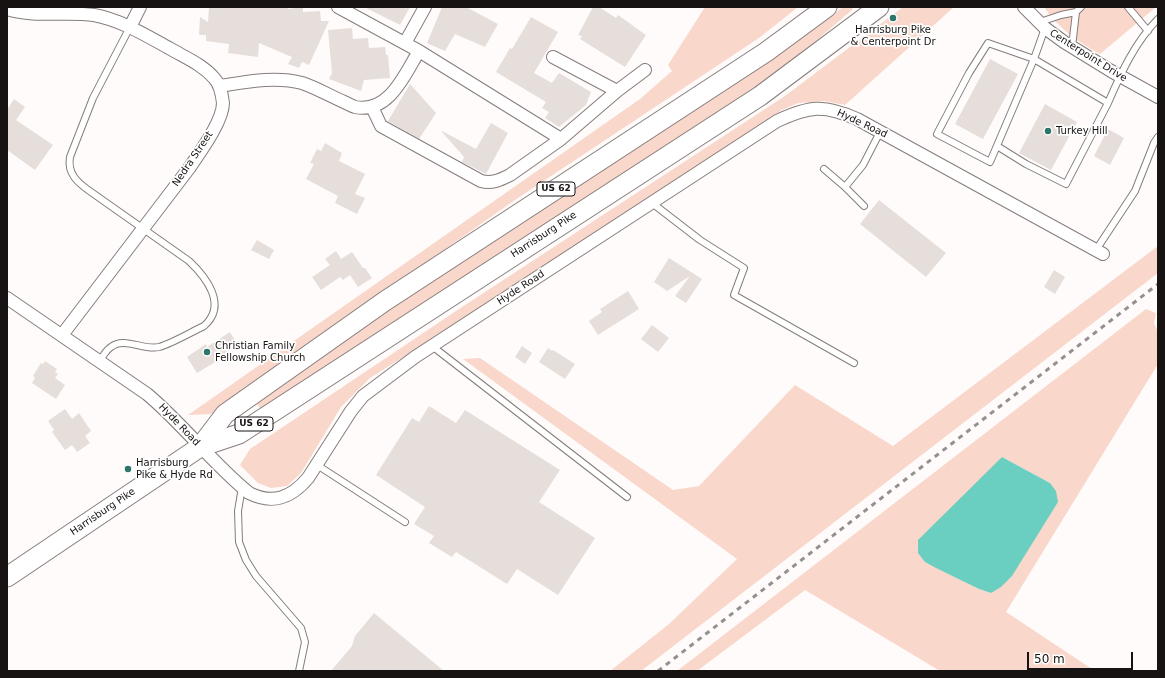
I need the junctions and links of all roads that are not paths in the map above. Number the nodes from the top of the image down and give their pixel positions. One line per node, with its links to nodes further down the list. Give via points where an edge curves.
1 (338, 7): 15 (street)
2 (425, 7): 15 (street)
3 (827, 7): 42 (main road, Harrisburg Pike / US 62, via 766,52 385,301 225,414)
4 (879, 7): 42 (main road, Harrisburg Pike / US 62, via 754,100 239,434)
5 (1024, 7): 12 (street, Centerpoint Drive)
6 (1081, 7): 10 (lane)
7 (1128, 7): 14 (lane)
8 (138, 8): 13 (street)
9 (7, 9): 13 (street, via 27,14 78,13)
10 (1076, 12): 12 (lane, via 1061,15); 16 (lane)
11 (1158, 19): 14 (lane)
12 (1042, 25): 16 (street, Centerpoint Drive); 19 (lane)
13 (130, 27): 22 (street, via 201,66); 35 (lane, via 93,98 69,164 71,174 78,183)
14 (1148, 31): 21 (lane)
15 (405, 43): 17 (street)
16 (1072, 47): 21 (street, Centerpoint Drive)
17 (419, 51): 26 (street, via 399,86 381,104); 29 (street)
18 (553, 57): 23 (street)
19 (1034, 58): 25 (lane); 30 (lane); 30 (lane, via 988,43 937,134 990,162)
20 (645, 70): 23 (street)
21 (1120, 76): 24 (street, Centerpoint Drive); 25 (lane)
22 (220, 86): 26 (street, via 284,79 316,88 355,107); 35 (street, Nedra Street, via 223,104 208,140)
23 (617, 91): 29 (street)
24 (1158, 97)
25 (1108, 103): 30 (lane, via 1066,184)
26 (372, 107): 29 (street, via 381,126 474,178 489,183 510,175)
27 (880, 132): 32 (lane, via 863,165); 33 (street, Hyde Road, via 858,119 834,110 814,108 802,111 777,121); 36 (street, Hyde Road)
28 (1158, 137): 36 (lane, via 1135,191)
29 (561, 139)
30 (997, 146)
31 (824, 169): 32 (lane)
32 (845, 187): 34 (lane)
33 (652, 202): 39 (street, Hyde Road); 41 (lane, via 700,240 744,268 734,296)
34 (864, 206)
35 (143, 229): 38 (street, Nedra Street); 40 (lane, via 189,260 201,273 210,285 214,299 213,314 210,322 204,326 159,347 144,348 115,344)
36 (1100, 252)
37 (7, 298): 38 (street, Hyde Road)
38 (62, 336): 40 (street, Hyde Road)
39 (432, 346): 43 (street, Hyde Road, via 363,396 350,411); 45 (lane)
40 (99, 361): 42 (street, Hyde Road, via 158,403)
41 (854, 363)
42 (200, 447): 44 (street, Hyde Road); 47 (main road, Harrisburg Pike / US 62)
43 (317, 465): 44 (street, Hyde Road, via 303,484 285,497 262,498); 46 (lane)
44 (242, 487): 48 (lane, via 238,511 239,542 256,576 301,628 305,642)
45 (627, 497)
46 (405, 522)
47 (7, 577)
48 (299, 671)

